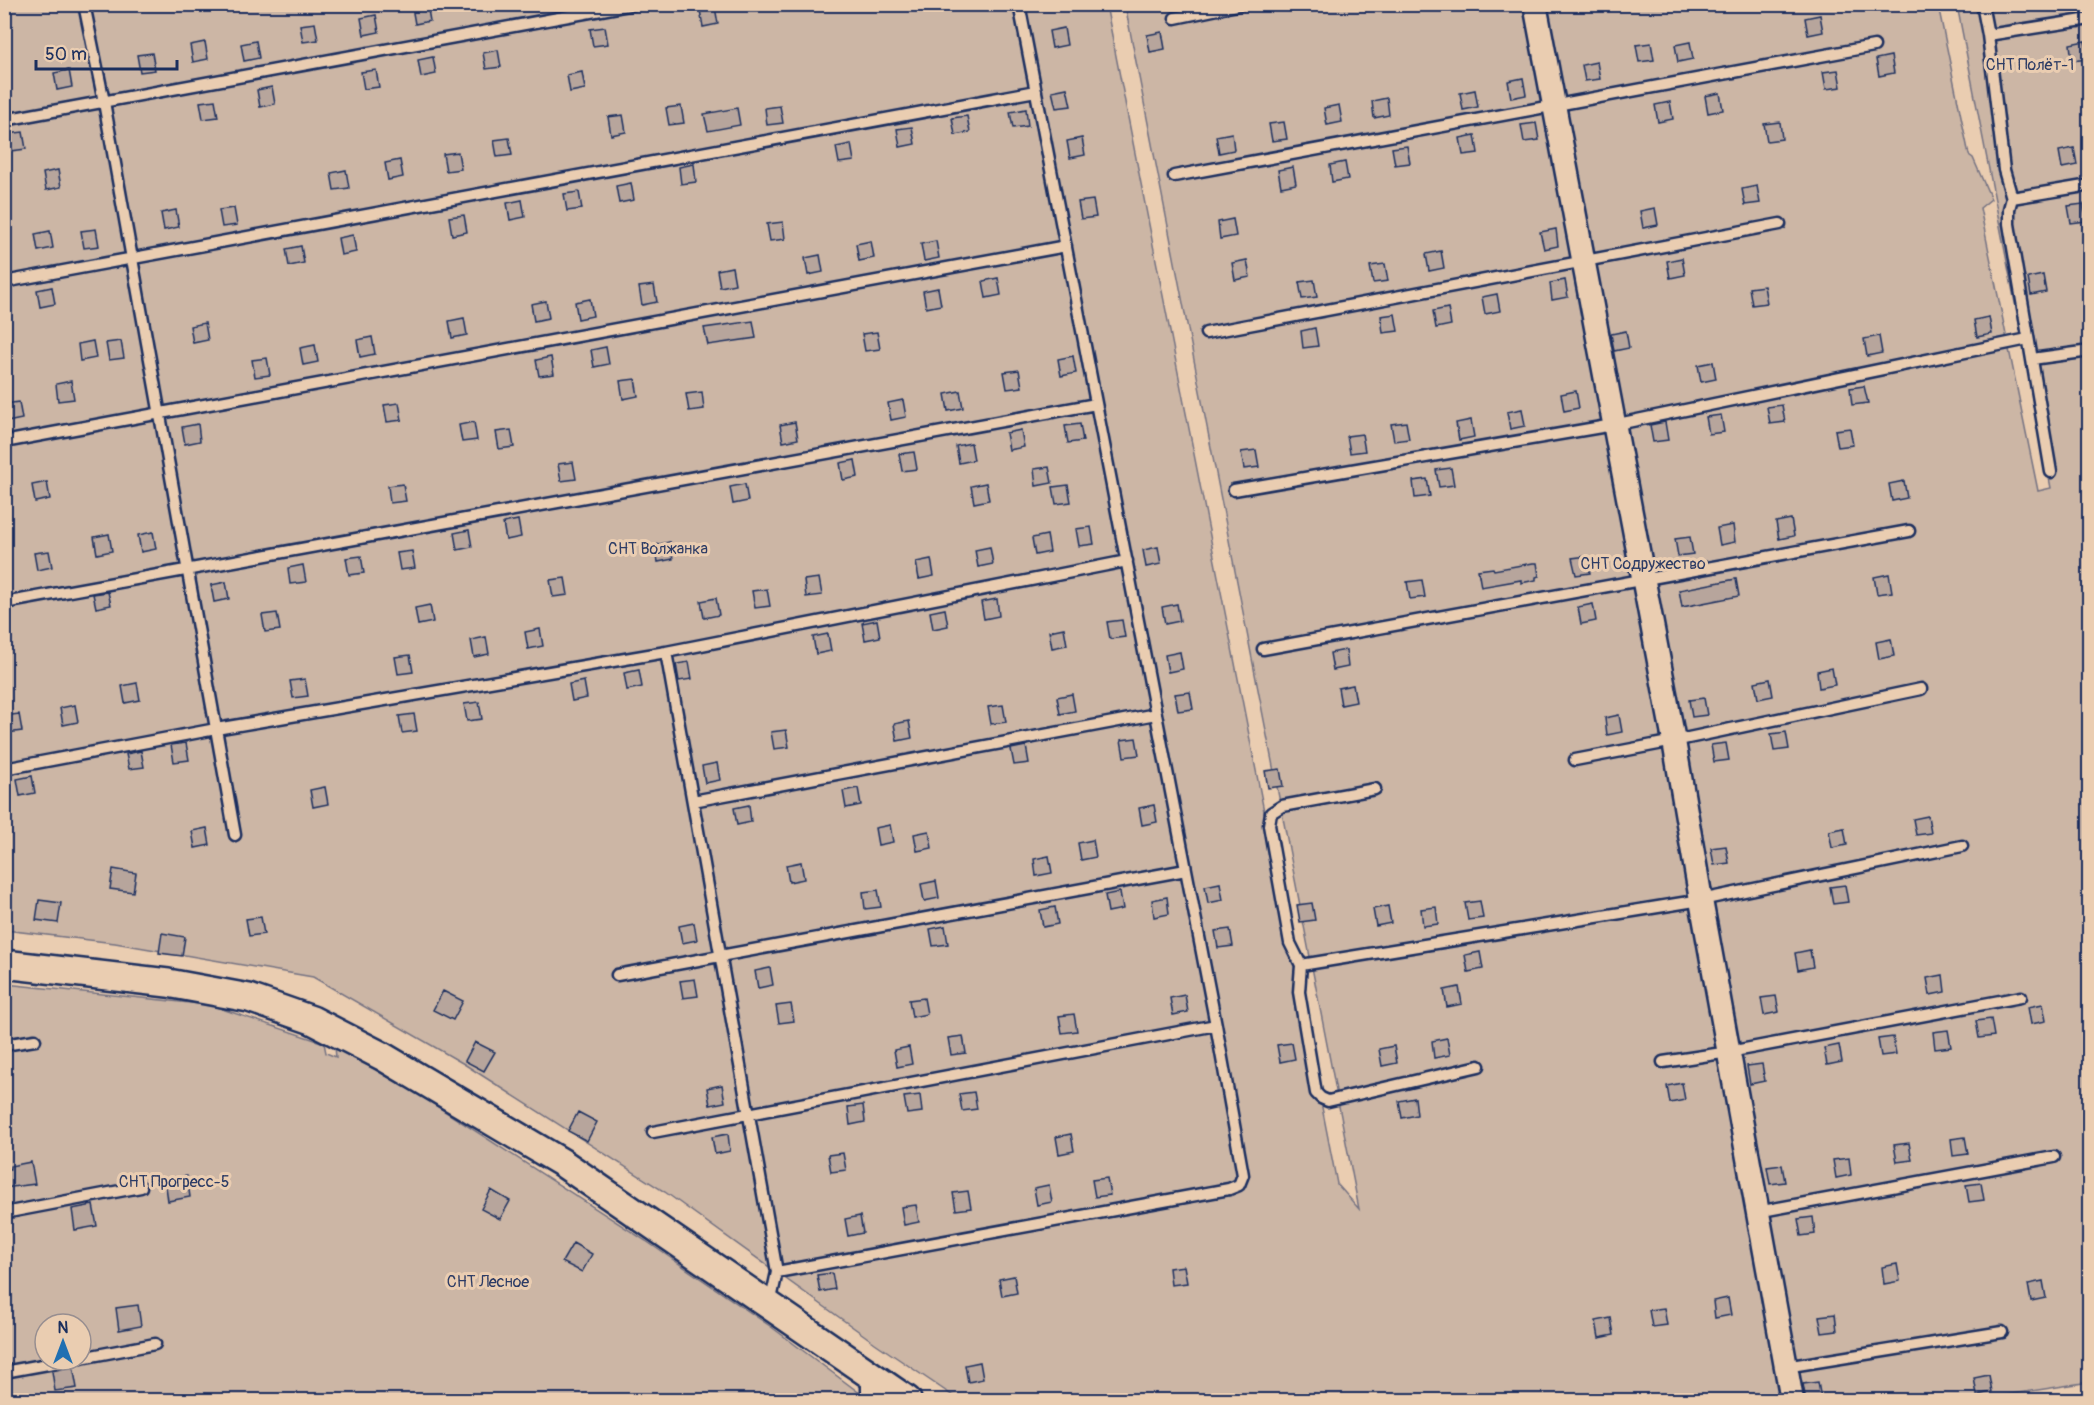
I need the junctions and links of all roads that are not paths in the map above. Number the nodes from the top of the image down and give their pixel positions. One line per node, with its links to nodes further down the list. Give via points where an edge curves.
1 (84, 4): 12 (lane)
2 (634, 4): 12 (lane)
3 (1019, 4): 11 (lane)
4 (1242, 4): 7 (lane)
5 (1535, 4): 13 (street)
6 (1982, 4): 9 (lane)
7 (1175, 18)
8 (2090, 19): 9 (lane)
9 (1988, 35): 17 (lane, via 2004,170)
10 (1874, 46): 13 (lane)
11 (1036, 91): 19 (lane); 20 (lane)
12 (104, 102): 14 (lane); 20 (lane)
13 (1553, 104): 15 (lane); 21 (street)
14 (4, 120)
15 (1174, 176)
16 (2090, 185): 17 (lane)
17 (2012, 198): 24 (lane, via 2009,224)
18 (1780, 224): 21 (lane)
19 (1066, 246): 27 (lane); 28 (lane)
20 (132, 259): 22 (lane); 28 (lane)
21 (1584, 262): 23 (lane); 29 (street)
22 (4, 282)
23 (1206, 333)
24 (2028, 339): 26 (lane); 29 (lane)
25 (2090, 351): 26 (lane)
26 (2032, 359): 31 (lane)
27 (1096, 404): 34 (lane); 35 (lane)
28 (159, 413): 30 (lane); 35 (lane)
29 (1613, 425): 32 (lane); 36 (street)
30 (4, 442)
31 (2051, 472)
32 (1234, 490)
33 (1909, 531): 36 (lane)
34 (1127, 561): 39 (lane); 41 (lane)
35 (187, 570): 37 (lane); 42 (lane)
36 (1642, 580): 38 (lane); 43 (street)
37 (4, 603)
38 (1263, 649)
39 (666, 652): 42 (lane); 47 (lane)
40 (1921, 689): 43 (lane)
41 (1156, 714): 47 (lane); 50 (lane)
42 (216, 729): 45 (lane); 48 (lane)
43 (1674, 741): 44 (lane); 51 (street)
44 (1575, 760)
45 (4, 769)
46 (1375, 789): 54 (lane, via 1282,806 1271,813 1269,825 1290,943)
47 (693, 801): 52 (lane)
48 (235, 835)
49 (1962, 846): 51 (lane)
50 (1186, 870): 52 (lane); 57 (lane)
51 (1701, 900): 54 (lane); 60 (street)
52 (721, 958): 55 (lane); 63 (lane)
53 (4, 964): 70 (street, via 168,983 249,998 312,1020 382,1056 561,1162)
54 (1301, 965): 62 (lane, via 1299,992 1320,1098 1329,1101)
55 (617, 975)
56 (2022, 997): 60 (lane)
57 (1216, 1025): 63 (lane); 69 (lane, via 1243,1175 1239,1185)
58 (35, 1040): 59 (lane)
59 (4, 1045)
60 (1729, 1052): 61 (lane); 67 (street)
61 (1663, 1062)
62 (1479, 1066)
63 (749, 1114): 64 (lane); 69 (lane)
64 (653, 1132)
65 (2054, 1157): 67 (lane)
66 (141, 1187): 68 (lane)
67 (1756, 1212): 75 (street)
68 (4, 1213)
69 (777, 1272): 70 (lane)
70 (770, 1305): 77 (street)
71 (2002, 1332): 75 (lane)
72 (155, 1344): 73 (lane)
73 (93, 1356)
74 (33, 1367): 76 (lane)
75 (1785, 1367): 79 (street)
76 (4, 1372)
77 (873, 1389): 78 (street)
78 (907, 1401)
79 (1792, 1401)

